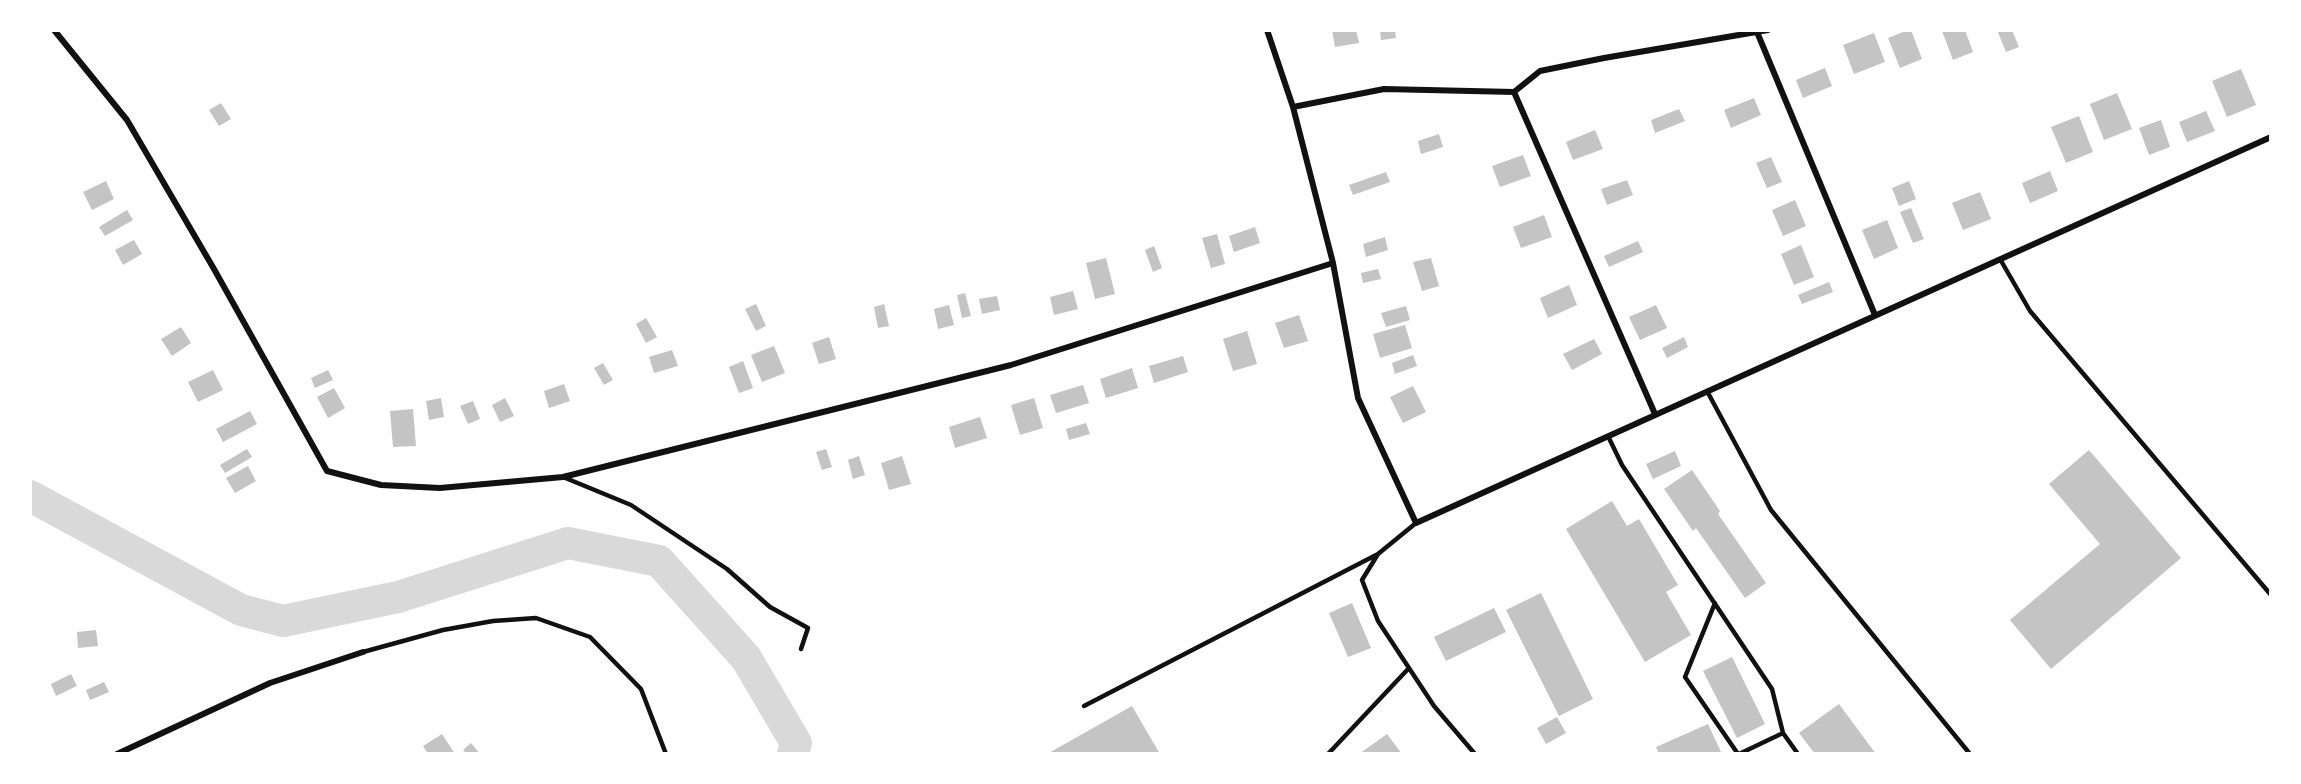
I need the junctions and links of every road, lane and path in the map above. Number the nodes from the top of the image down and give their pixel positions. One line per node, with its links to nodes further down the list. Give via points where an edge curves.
1 (54, 30): 14 (street, via 127,120 327,471 381,485 440,488)
2 (1267, 30): 6 (street)
3 (1768, 30): 4 (street)
4 (1757, 32): 5 (street, via 1540,71); 10 (street)
5 (1514, 92): 6 (street, via 1384,89); 12 (street)
6 (1293, 107): 9 (street)
7 (2271, 137): 8 (street)
8 (2000, 259): 10 (street); 17 (lane, via 2030,311)
9 (1333, 263): 14 (street, via 1011,365); 15 (street, via 1358,398)
10 (1875, 315): 11 (street)
11 (1707, 391): 12 (street); 30 (lane, via 1771,510)
12 (1655, 414): 13 (street)
13 (1608, 436): 15 (street); 18 (lane, via 1622,465)
14 (563, 477): 19 (lane, via 631,505 727,569 770,606 808,628)
15 (1416, 523): 16 (lane)
16 (1378, 554): 21 (lane, via 1362,580 1378,621); 22 (lane)
17 (2271, 595)
18 (1715, 603): 23 (lane, via 1772,689); 28 (lane, via 1685,677)
19 (801, 649)
20 (363, 652): 24 (street, via 270,682); 25 (lane, via 443,630 537,618 590,637 641,689)
21 (1409, 668): 26 (lane); 27 (lane, via 1434,706)
22 (1084, 706)
23 (1783, 733): 28 (lane); 29 (lane)
24 (117, 754)
25 (666, 754)
26 (1328, 754)
27 (1475, 754)
28 (1739, 754)
29 (1798, 754)
30 (1970, 754)

